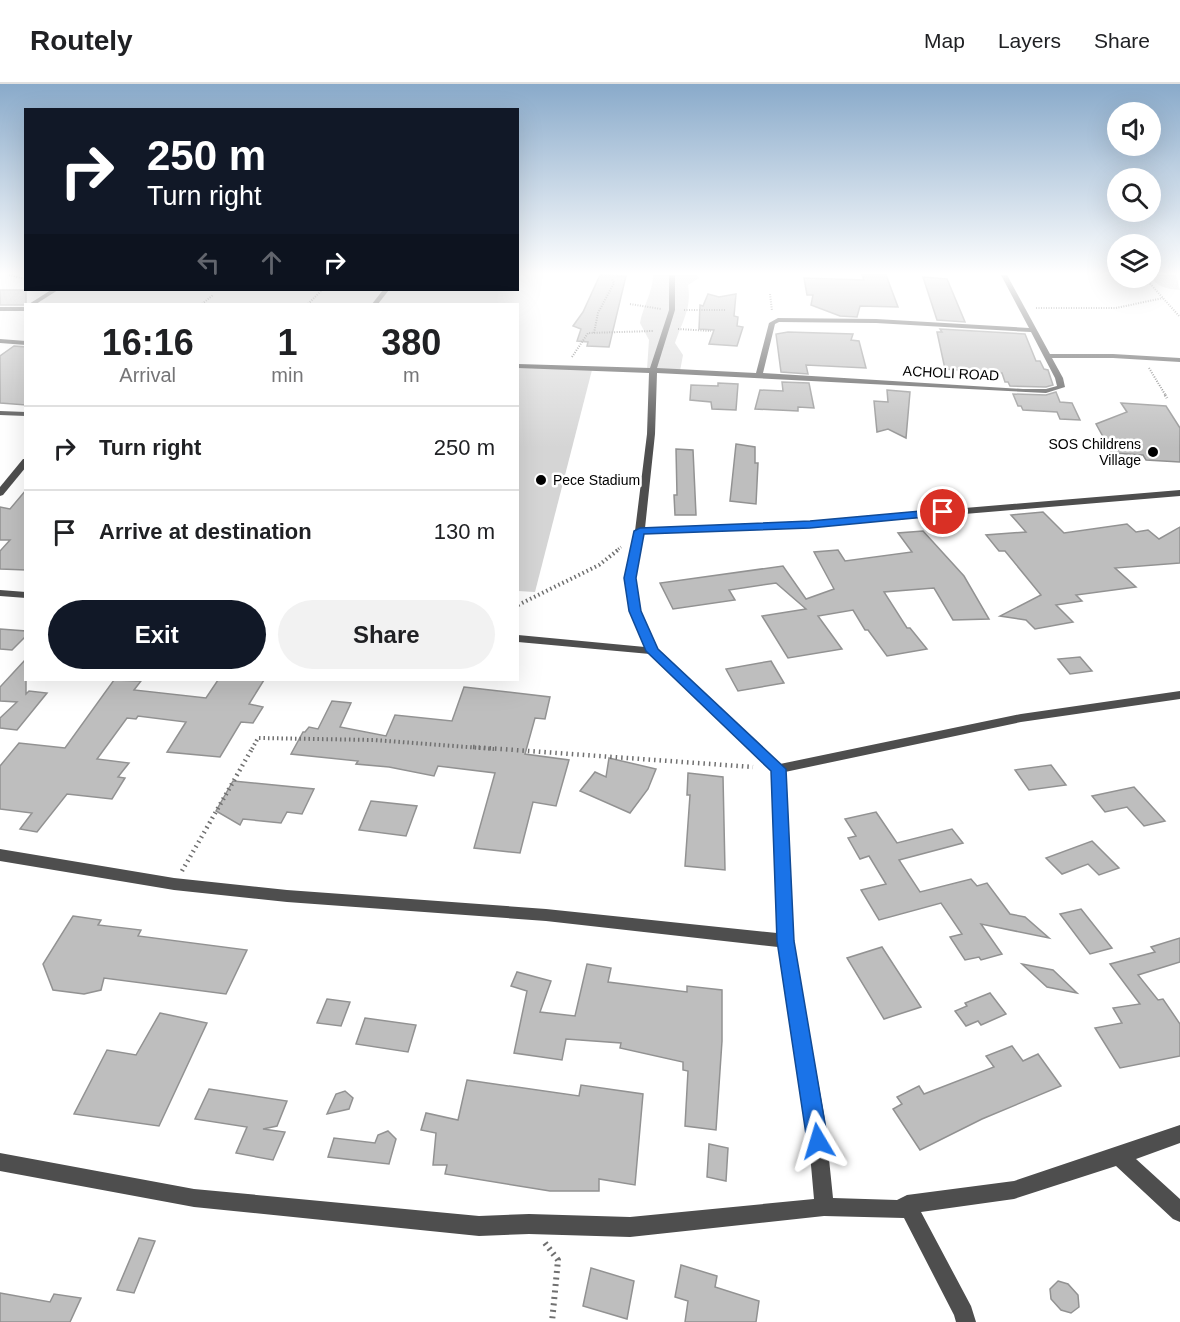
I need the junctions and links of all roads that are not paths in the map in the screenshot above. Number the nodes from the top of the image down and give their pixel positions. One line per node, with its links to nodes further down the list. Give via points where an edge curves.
1 (665, 333): 9 (street)
2 (770, 333): 10 (street)
3 (1035, 333): 6 (street)
4 (0, 341): 5 (street)
5 (24, 343)
6 (1048, 356): 7 (street); 10 (street, ACHOLI ROAD, via 1060,387 1046,391)
7 (1180, 360)
8 (519, 366): 9 (street, ACHOLI ROAD)
9 (653, 371): 10 (street, ACHOLI ROAD); 16 (street, via 651,434)
10 (759, 376)
11 (0, 413): 12 (street)
12 (24, 414)
13 (24, 463): 14 (street)
14 (0, 492)
15 (1180, 493): 16 (street, via 810,524)
16 (640, 531): 20 (street, via 630,578 635,611)
17 (0, 593): 18 (street)
18 (24, 595)
19 (519, 639): 20 (street)
20 (653, 651): 22 (street)
21 (1180, 695): 22 (street, via 1021,718)
22 (778, 769): 24 (street)
23 (0, 855): 24 (street, via 174,885 546,915)
24 (785, 941): 29 (street, via 816,1120)
25 (1180, 1134): 26 (street)
26 (1119, 1156): 28 (street, via 1014,1190); 30 (street)
27 (0, 1162): 29 (street, via 194,1198 479,1226 630,1227)
28 (907, 1204): 29 (street, via 901,1210); 31 (street)
29 (824, 1207)
30 (1180, 1212)
31 (966, 1322)

